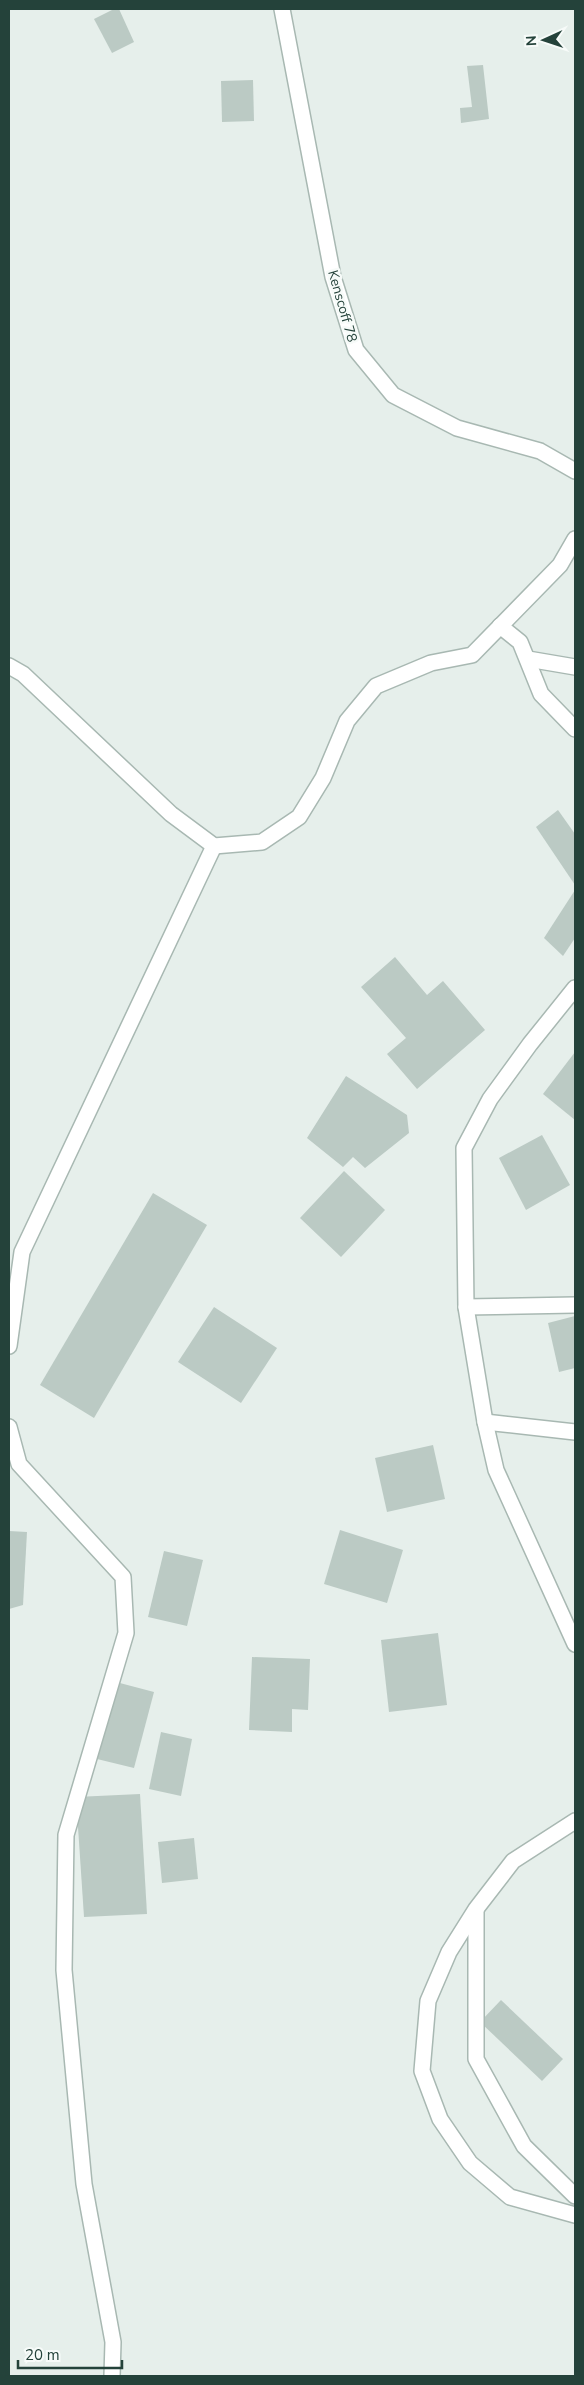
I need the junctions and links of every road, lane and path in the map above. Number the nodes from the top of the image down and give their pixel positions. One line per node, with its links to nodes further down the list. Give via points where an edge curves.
1 (282, 9): 2 (street, Kenscoff 78, via 333,277 356,350 393,395 457,428 540,451)
2 (575, 471)
3 (575, 539): 4 (street, via 560,565)
4 (500, 626): 5 (street, via 520,642); 9 (street, via 472,655 431,663 376,686 346,721 323,778 299,817 262,842)
5 (528, 659): 7 (street); 8 (street, via 541,694)
6 (9, 666): 9 (street, via 23,674 171,814)
7 (575, 668)
8 (575, 729)
9 (214, 846): 13 (street, via 22,1252)
10 (575, 988): 12 (street, via 490,1099 464,1148)
11 (575, 1305): 12 (street)
12 (466, 1307): 14 (street)
13 (9, 1346)
14 (485, 1422): 16 (street); 17 (street, via 496,1470)
15 (9, 1427): 22 (street, via 19,1464 123,1577 126,1633 66,1835 64,1970 84,2184 114,2342)
16 (575, 1432)
17 (575, 1644)
18 (575, 1821): 19 (street, via 513,1861)
19 (476, 1910): 20 (street, via 476,2059 524,2146); 21 (street, via 449,1952 428,2000 422,2071 440,2119 470,2163 510,2198)
20 (575, 2196)
21 (575, 2215)
22 (112, 2376)

